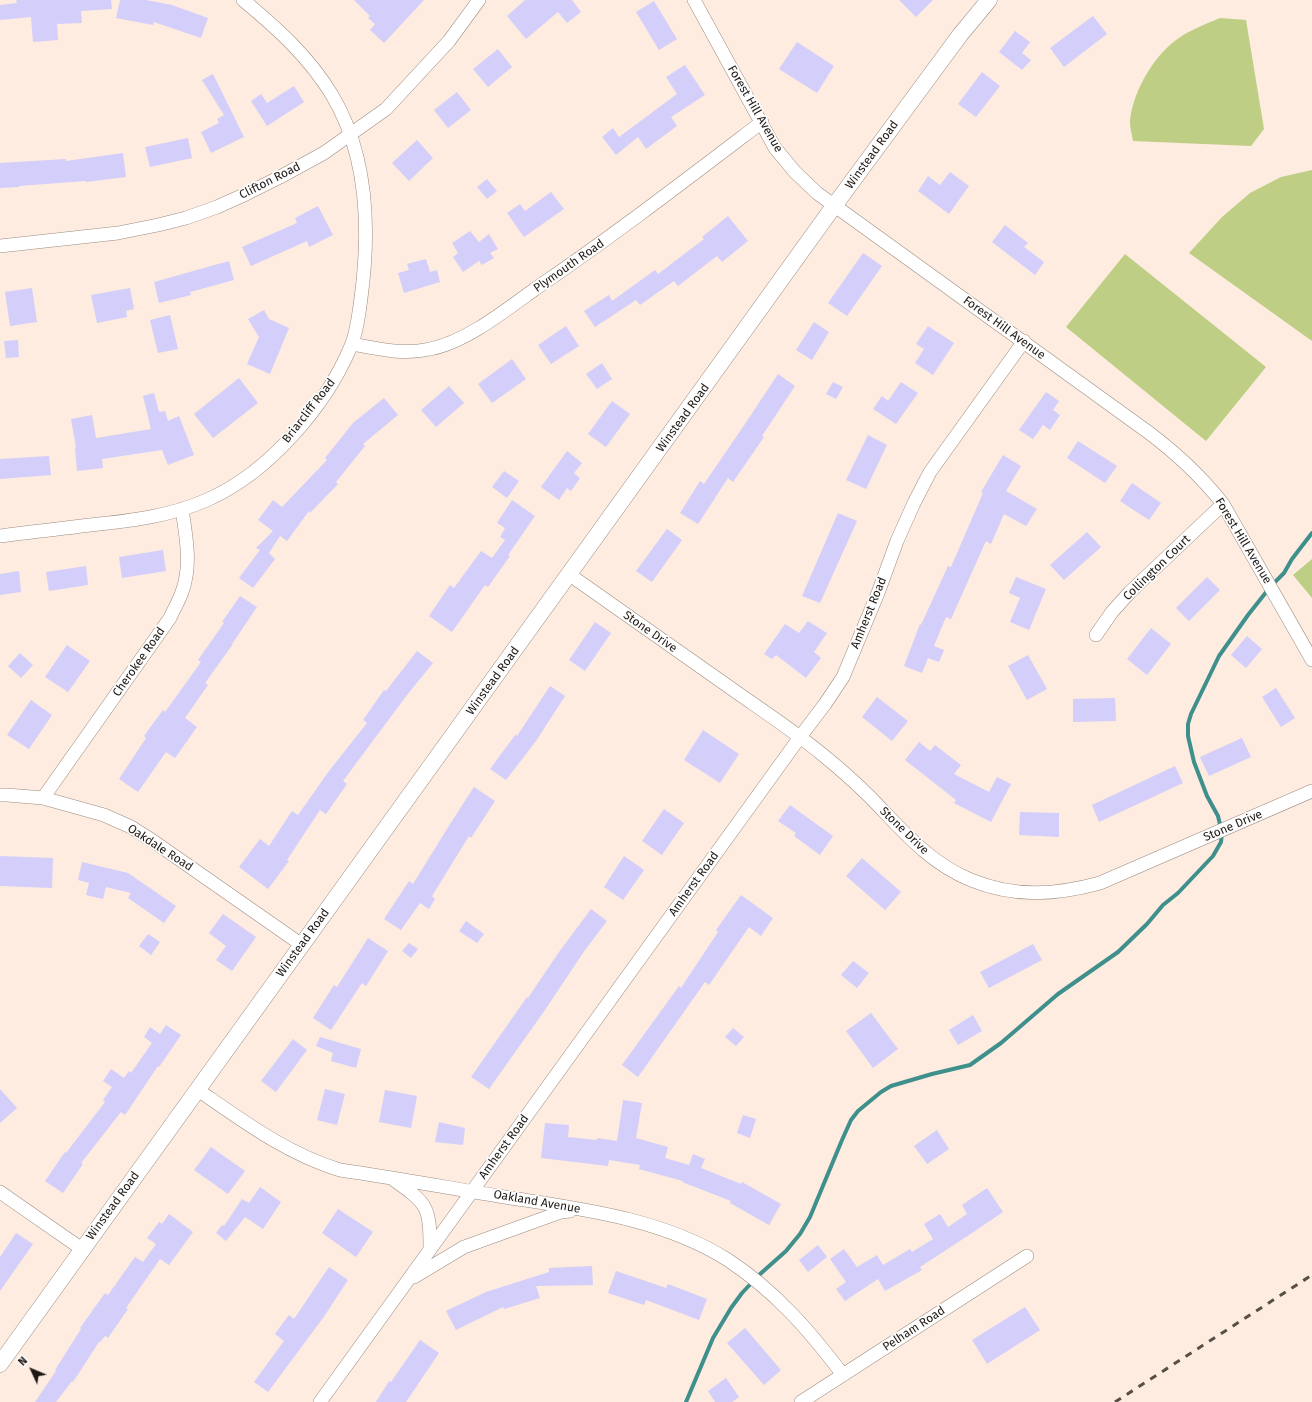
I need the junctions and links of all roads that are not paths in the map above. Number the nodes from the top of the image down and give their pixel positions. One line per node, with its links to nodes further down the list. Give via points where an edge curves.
1 (243, 0): 6 (street, Briarcliff Road, via 278,29 312,67 332,95)
2 (479, 0): 6 (street, Clifton Road, via 449,41 386,109)
3 (694, 0): 5 (street, Forest Hill Avenue)
4 (989, 0): 7 (street, Winstead Road, via 960,35)
5 (762, 122): 7 (street, Forest Hill Avenue, via 775,148 795,172); 10 (street, Plymouth Road, via 568,267 458,340 431,349 406,352)
6 (351, 134): 8 (street, Clifton Road, via 324,153 246,194 186,218 118,233); 10 (street, Briarcliff Road, via 363,191 365,233 365,271)
7 (834, 206): 9 (street, Forest Hill Avenue); 14 (street, Winstead Road)
8 (0, 246)
9 (1024, 341): 11 (street, Forest Hill Avenue, via 1168,447 1203,480); 17 (street, Amherst Road, via 930,472 897,540 843,677)
10 (352, 344): 12 (street, Briarcliff Road, via 336,377 316,407 271,457 240,482 210,499)
11 (1223, 504): 15 (street, Collington Court, via 1130,592); 16 (street, Forest Hill Avenue)
12 (182, 509): 13 (street, Briarcliff Road, via 130,521); 20 (street, Cherokee Road, via 188,566 182,592 170,618)
13 (0, 536)
14 (570, 575): 17 (street, Stone Drive); 21 (street, Winstead Road)
15 (1096, 635)
16 (1312, 660)
17 (800, 737): 18 (street, Stone Drive, via 870,797 920,849 946,868 1001,890 1023,893 1073,890 1100,883); 25 (street, Amherst Road)
18 (1312, 791)
19 (0, 795): 20 (street, Oakdale Road)
20 (43, 798): 21 (street, Oakdale Road, via 104,815 131,828)
21 (302, 945): 22 (street, Winstead Road)
22 (198, 1090): 23 (street, Oakland Avenue, via 267,1137 319,1164); 27 (street, Winstead Road)
23 (391, 1178): 25 (street, Oakland Avenue); 28 (street, via 422,1202 430,1222)
24 (0, 1192): 27 (street)
25 (472, 1192): 26 (street, Oakland Avenue); 28 (street, Amherst Road)
26 (578, 1209): 30 (street, via 561,1212 464,1247); 32 (street, Oakland Avenue, via 663,1229 692,1240 727,1260 761,1284 786,1307 817,1340)
27 (82, 1249): 31 (street, Winstead Road)
28 (430, 1249): 30 (street, Amherst Road)
29 (1026, 1256): 32 (street, Pelham Road)
30 (406, 1282): 33 (street, Amherst Road)
31 (0, 1364)
32 (843, 1375): 34 (street, Pelham Road)
33 (320, 1402)
34 (800, 1402)

